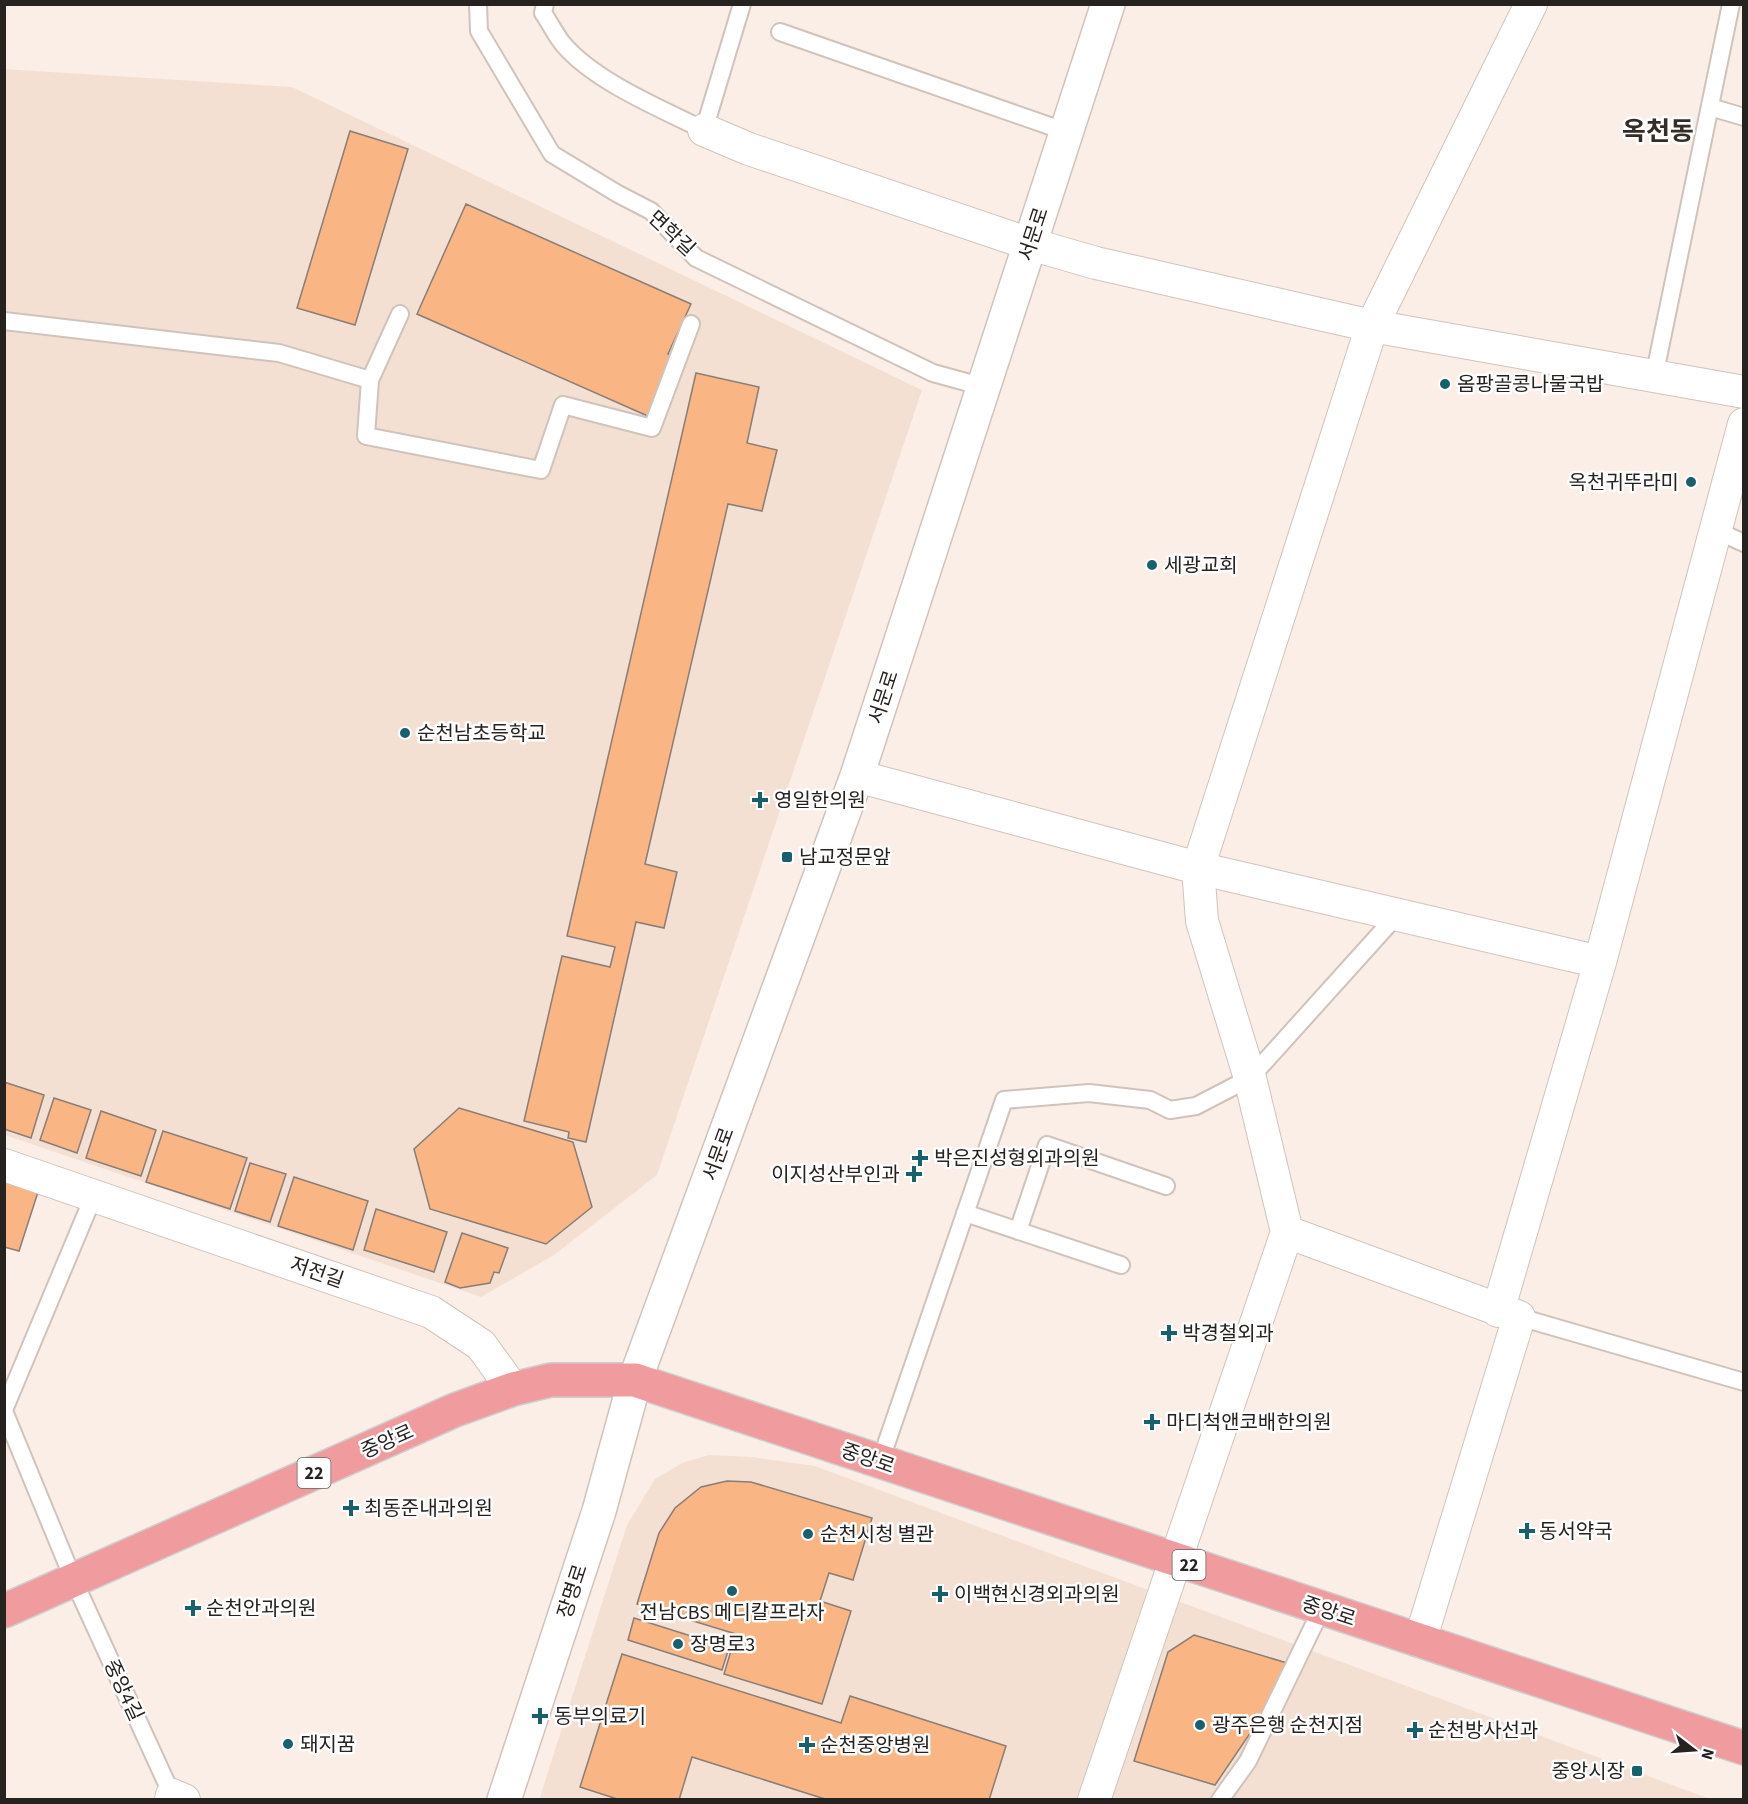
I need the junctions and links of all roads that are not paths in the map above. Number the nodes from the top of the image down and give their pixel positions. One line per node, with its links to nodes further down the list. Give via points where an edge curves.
1 (478, 4): 19 (lane, 면학길, via 479,31 552,154 651,211 696,258 933,373)
2 (545, 4): 10 (lane, via 543,13 563,44 579,59 629,93)
3 (742, 4): 10 (lane)
4 (1108, 4): 11 (street, 서문로)
5 (1531, 4): 16 (street)
6 (1731, 4): 8 (lane)
7 (780, 32): 11 (lane)
8 (1710, 106): 9 (lane); 17 (lane)
9 (1743, 117)
10 (704, 130): 12 (street, via 749,149)
11 (1066, 132): 12 (street, 서문로)
12 (1030, 244): 16 (street, via 1096,263); 19 (street, 서문로)
13 (400, 314): 18 (lane)
14 (4, 321): 18 (lane, via 279,353)
15 (691, 324): 18 (lane, via 652,428 563,405 541,470 366,436)
16 (1372, 326): 17 (street); 25 (street)
17 (1654, 377): 20 (street)
18 (370, 380)
19 (984, 387): 24 (street, 서문로)
20 (1743, 392)
21 (1743, 424): 22 (street)
22 (1715, 530): 23 (lane); 27 (street)
23 (1743, 543)
24 (858, 776): 25 (street); 37 (street, 서문로)
25 (1198, 868): 26 (street); 28 (street, via 1202,921)
26 (1397, 915): 27 (street); 28 (lane)
27 (1600, 962): 36 (street)
28 (1250, 1078): 32 (lane, via 1196,1106 1170,1110 1150,1100 1089,1093 1004,1100); 34 (street)
29 (4, 1165): 31 (street, 저전길)
30 (1166, 1186): 33 (lane, via 1047,1145)
31 (94, 1195): 39 (street, 저전길, via 431,1312 481,1345); 40 (lane)
32 (965, 1213): 33 (lane); 41 (lane)
33 (1018, 1231): 35 (lane)
34 (1287, 1232): 36 (street); 42 (street)
35 (1121, 1265)
36 (1508, 1314): 38 (lane); 46 (street)
37 (635, 1380): 39 (main road, 중앙로 / 22, via 551,1380); 41 (main road, 중앙로 / 22); 49 (street, 장명로, via 599,1511)
38 (1743, 1382)
39 (513, 1389): 43 (main road, 중앙로 / 22, via 423,1424)
40 (4, 1411): 43 (lane)
41 (880, 1462): 42 (main road, 중앙로 / 22)
42 (1176, 1560): 44 (main road, 중앙로 / 22); 50 (street)
43 (74, 1581): 45 (main road, 중앙로 / 22); 48 (lane, 중앙4길)
44 (1322, 1608): 46 (main road, 중앙로 / 22); 51 (lane, via 1248,1761)
45 (4, 1611)
46 (1420, 1641): 47 (main road, 중앙로 / 22)
47 (1743, 1748)
48 (176, 1798)
49 (504, 1800)
50 (1094, 1800)
51 (1220, 1800)

